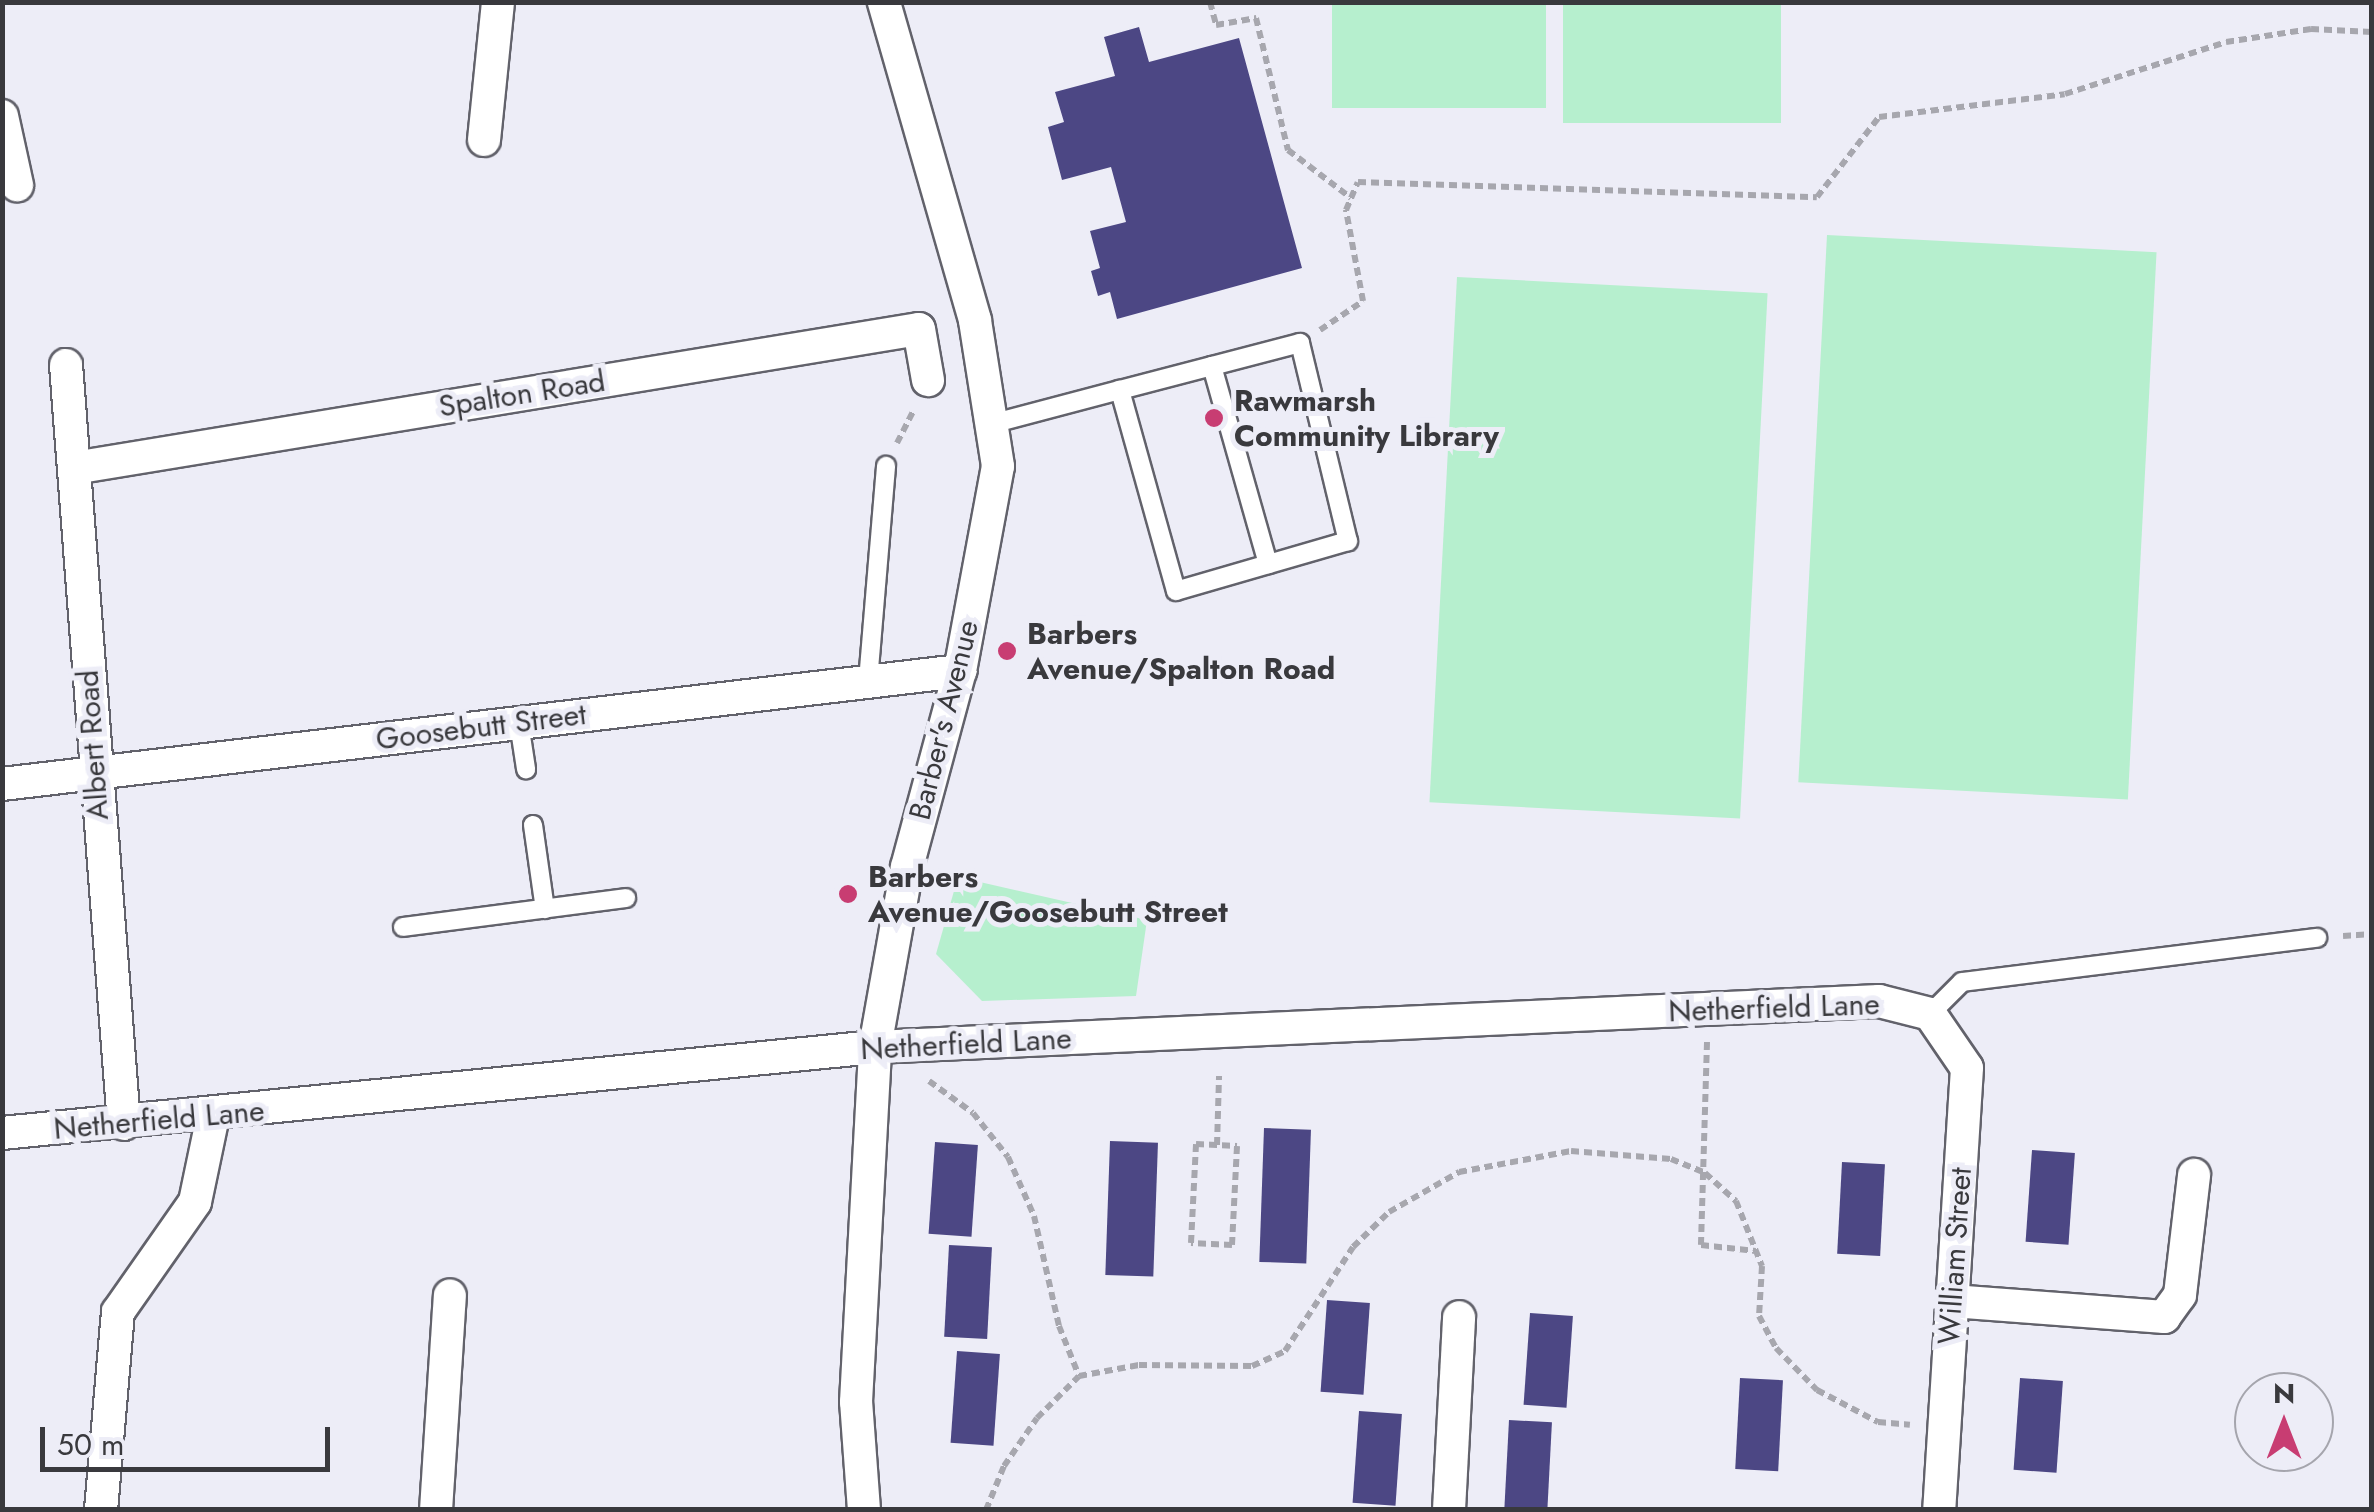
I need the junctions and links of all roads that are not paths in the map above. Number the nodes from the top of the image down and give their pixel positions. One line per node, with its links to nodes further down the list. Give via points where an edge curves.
1 (498, 2): 4 (street)
2 (884, 2): 10 (street, Barber's Avenue, via 975,320)
3 (4, 134): 5 (street)
4 (484, 140)
5 (17, 186)
6 (66, 366): 12 (street, Albert Road)
7 (1212, 366): 9 (lane); 13 (lane); 13 (lane, via 1300,344 1348,541)
8 (928, 380): 12 (street, Spalton Road, via 919,329)
9 (1120, 390): 10 (lane); 13 (lane, via 1176,592)
10 (991, 424): 14 (street, Barber's Avenue, via 998,466)
11 (886, 466): 15 (lane)
12 (74, 468): 18 (street, Albert Road)
13 (1268, 564)
14 (960, 671): 15 (street, Goosebutt Street); 26 (street, Barber's Avenue, via 907,867)
15 (868, 682): 16 (street, Goosebutt Street)
16 (520, 723): 17 (lane); 18 (street, Goosebutt Street)
17 (526, 769)
18 (94, 774): 19 (street, Goosebutt Street); 28 (street, Albert Road)
19 (2, 784)
20 (533, 825): 22 (lane)
21 (626, 898): 22 (lane)
22 (544, 909): 23 (lane)
23 (404, 927)
24 (2317, 938): 25 (lane, via 1962,982)
25 (1930, 1014): 26 (street, Netherfield Lane, via 1879,1001); 32 (street, William Street, via 1968,1068)
26 (875, 1047): 27 (street, Netherfield Lane); 36 (street, Barber's Avenue, via 856,1402)
27 (213, 1116): 28 (street, Netherfield Lane); 34 (street, via 195,1202 118,1312)
28 (124, 1124): 29 (street, Netherfield Lane)
29 (2, 1133)
30 (2194, 1175): 32 (street, via 2180,1295 2164,1317)
31 (450, 1295): 35 (street)
32 (1952, 1301): 38 (street, William Street)
33 (1459, 1317): 37 (street)
34 (101, 1510)
35 (436, 1510)
36 (864, 1510)
37 (1449, 1510)
38 (1940, 1510)

